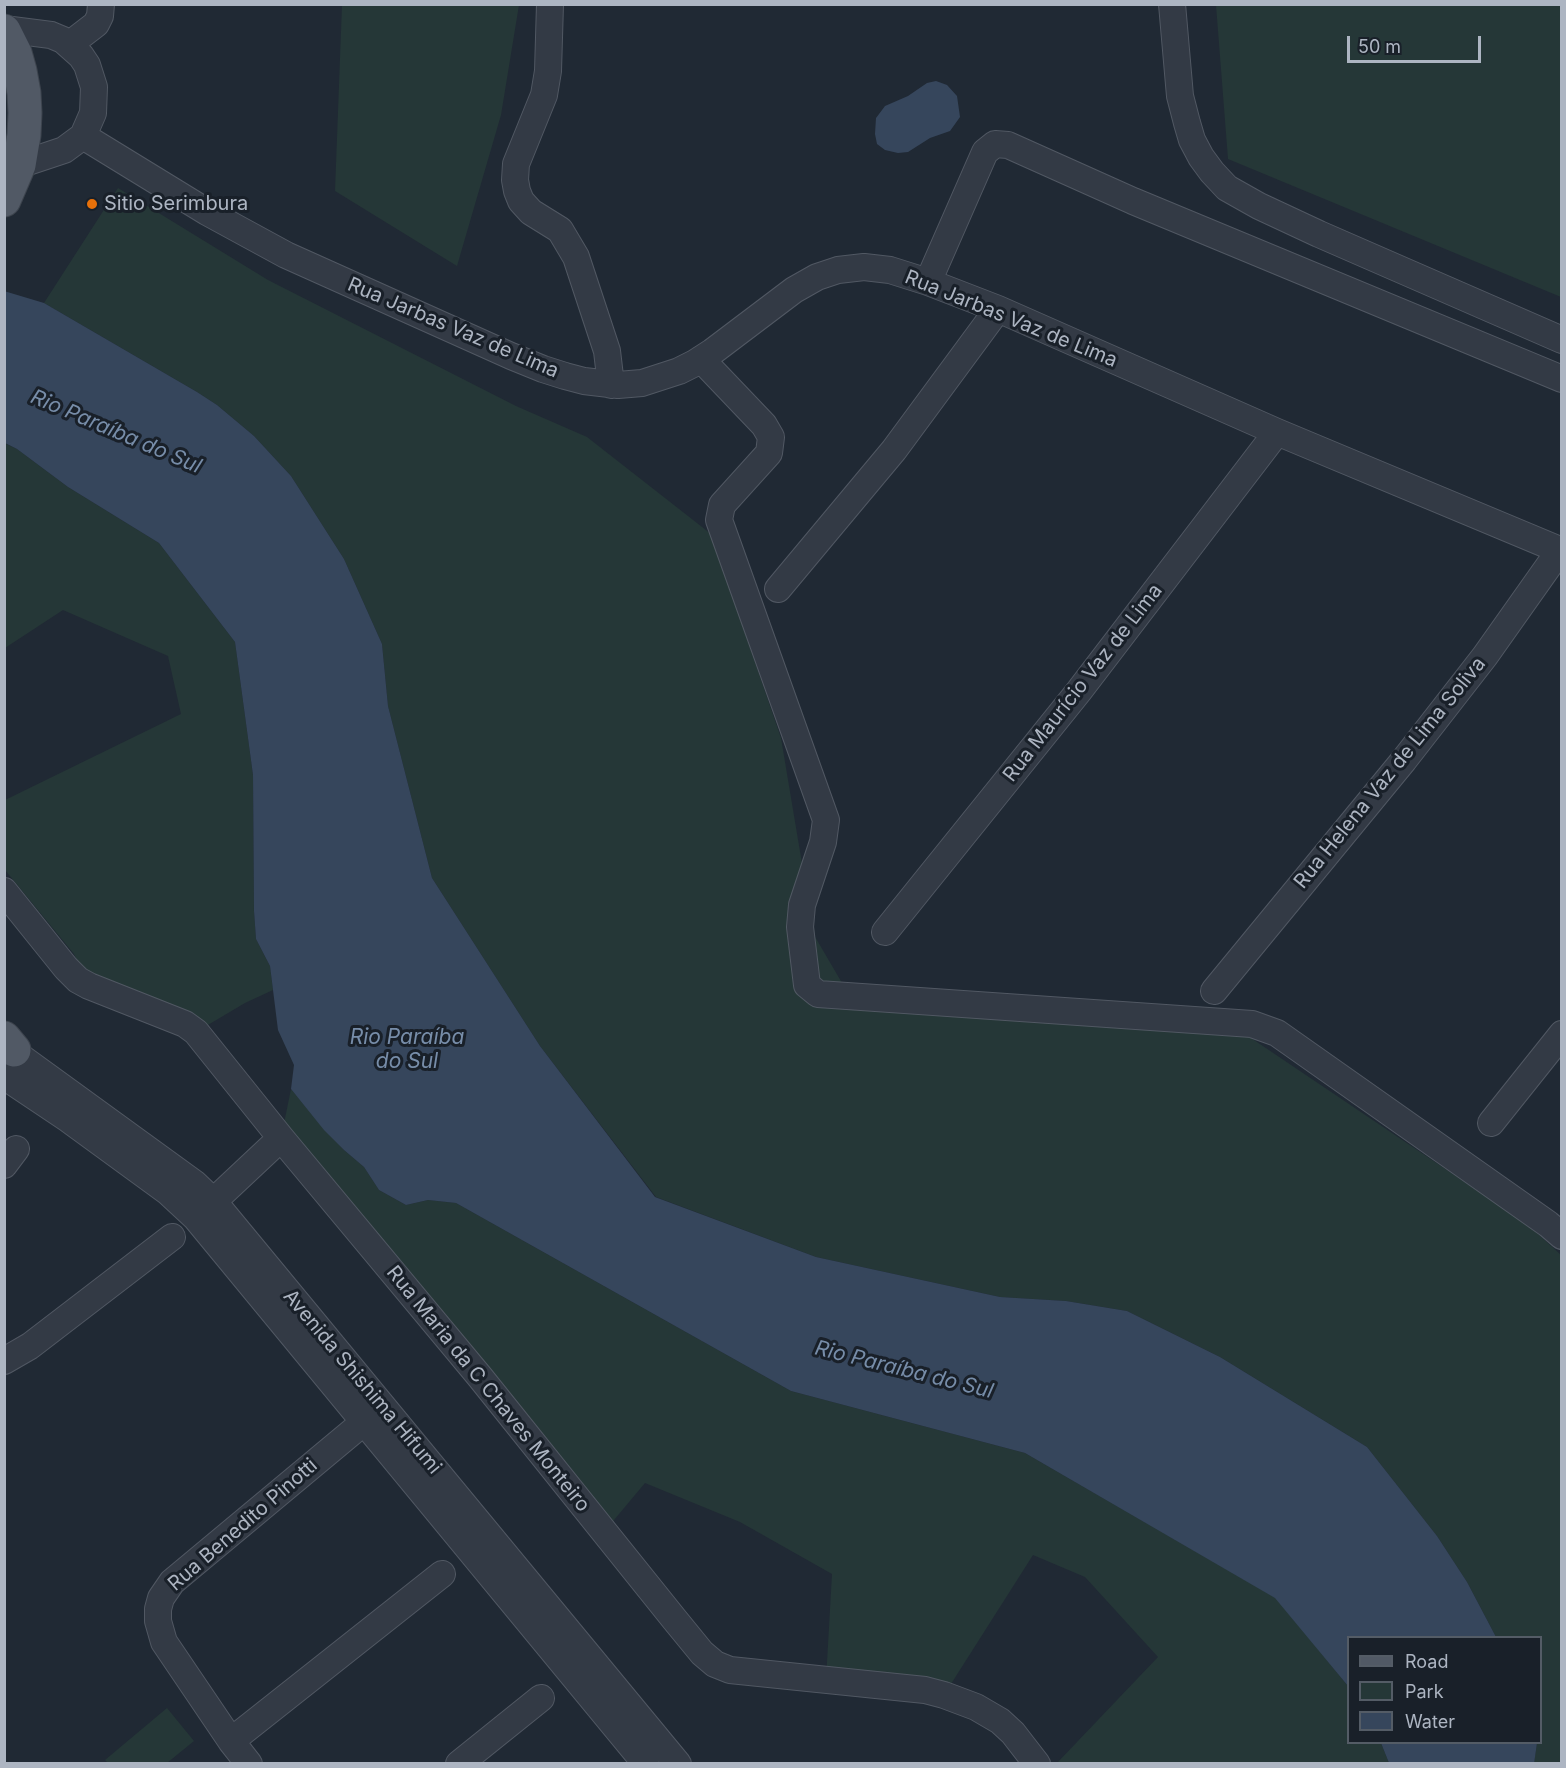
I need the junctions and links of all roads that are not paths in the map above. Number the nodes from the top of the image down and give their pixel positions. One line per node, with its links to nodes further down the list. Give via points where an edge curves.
1 (101, 4): 5 (street, via 96,24)
2 (550, 4): 14 (street, via 544,95 516,164 515,180 521,201 560,230 576,256 607,351)
3 (1172, 4): 11 (street, via 1180,96 1192,140 1227,188 1319,234)
4 (4, 30): 5 (street, via 51,35); 7 (main road, via 15,53 24,93)
5 (70, 45): 6 (street, via 87,65 94,87 93,112)
6 (83, 136): 7 (street, via 64,150); 14 (street, Rua Jarbas Vaz de Lima, via 286,255 543,369)
7 (19, 165): 8 (main road)
8 (4, 200)
9 (928, 282): 10 (street, Rua Jarbas Vaz de Lima); 12 (street, Rua Jarbas Vaz de Lima, via 890,270 864,267 817,277); 13 (street, via 985,152 995,144 1008,145)
10 (998, 309): 15 (street, Rua Jarbas Vaz de Lima); 17 (street, via 894,450)
11 (1562, 340)
12 (701, 359): 14 (street, Rua Jarbas Vaz de Lima, via 642,383); 26 (street, via 771,437 769,453 722,505 719,520 826,819 823,842 802,905 800,927 807,985 818,994 1252,1024 1277,1033)
13 (1562, 379)
14 (611, 385)
15 (1277, 432): 16 (street, Rua Jarbas Vaz de Lima); 19 (street, Rua Maurício Vaz de Lima, via 1079,691)
16 (1561, 551): 20 (street, Rua Helena Vaz de Lima Soliva, via 1404,760)
17 (778, 589)
18 (4, 891): 24 (street, Rua Maria da C Chaves Monteiro, via 78,980 196,1032)
19 (885, 932)
20 (1214, 991)
21 (1562, 1034): 23 (street)
22 (7, 1052): 25 (street, Avenida Shishima Hifumi, via 194,1183)
23 (1491, 1123)
24 (281, 1138): 25 (street); 37 (street, Rua Maria da C Chaves Monteiro, via 702,1653 715,1664 729,1670 944,1695 1000,1721)
25 (205, 1210): 29 (street, Avenida Shishima Hifumi); 36 (street, Avenida Shishima Hifumi)
26 (1562, 1236)
27 (172, 1237): 28 (street, via 30,1346)
28 (4, 1361)
29 (364, 1422): 32 (street, Rua Benedito Pinotti, via 172,1582 161,1598 158,1621 164,1642); 35 (street, Avenida Shishima Hifumi)
30 (442, 1574): 32 (street)
31 (541, 1698): 34 (street)
32 (231, 1741): 33 (street, Rua Benedito Pinotti)
33 (249, 1764)
34 (459, 1764)
35 (646, 1764)
36 (678, 1764)
37 (1037, 1764)

